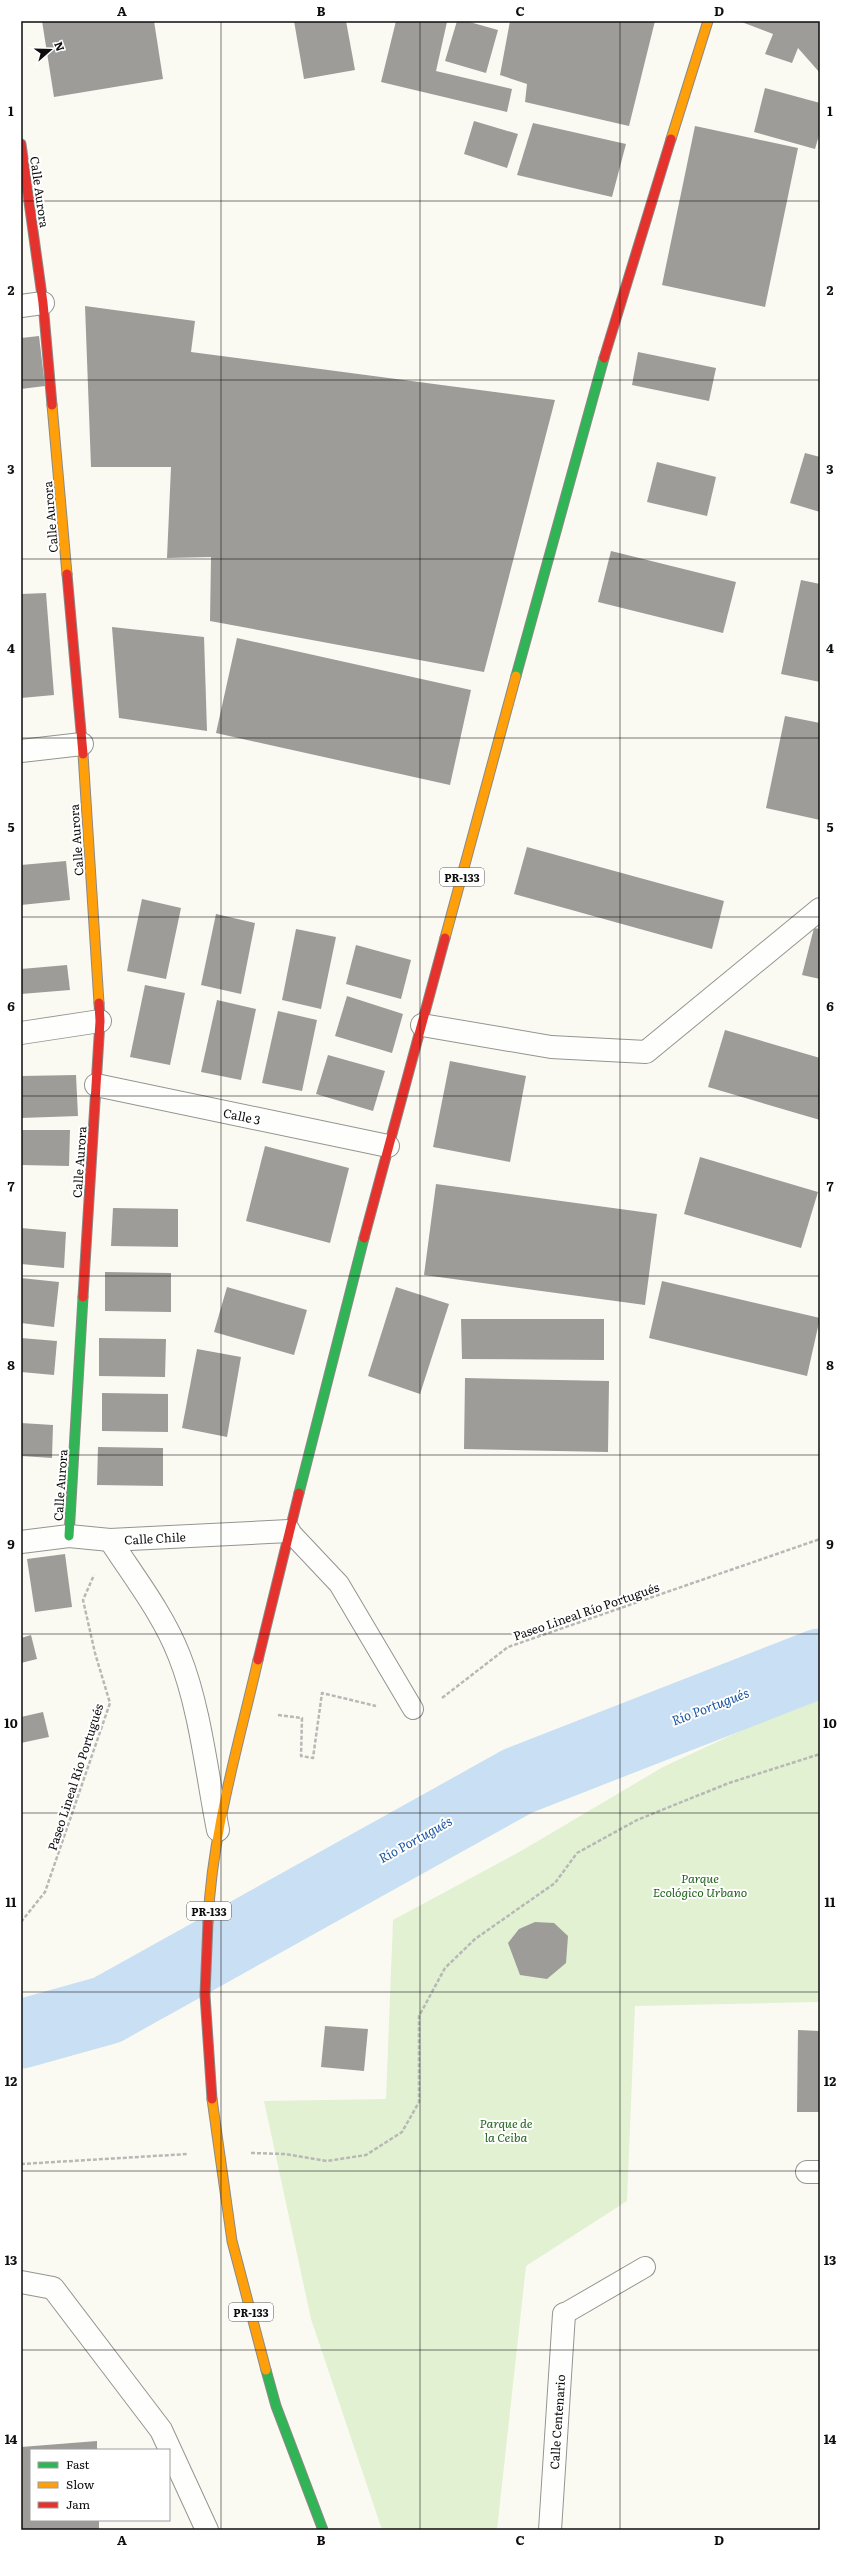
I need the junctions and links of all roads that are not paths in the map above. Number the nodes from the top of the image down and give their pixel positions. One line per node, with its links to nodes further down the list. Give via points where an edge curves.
1 (708, 21): 9 (main road, PR-133, via 600,369)
2 (21, 144): 3 (main road, Calle Aurora)
3 (43, 303): 4 (street); 5 (main road, Calle Aurora)
4 (21, 306)
5 (82, 744): 6 (street); 8 (main road, Calle Aurora)
6 (21, 751)
7 (820, 909): 9 (street, via 646,1052 551,1047)
8 (100, 1021): 10 (street); 11 (main road, Calle Aurora)
9 (422, 1025): 12 (main road, PR-133)
10 (21, 1034)
11 (96, 1085): 12 (street, Calle 3); 14 (main road, Calle Aurora)
12 (388, 1146): 13 (main road, PR-133)
13 (289, 1531): 15 (street, Calle Chile); 17 (lane, via 339,1584); 18 (main road, PR-133, via 246,1712 237,1739)
14 (68, 1536): 15 (street, Calle Chile); 16 (street, Calle Chile)
15 (110, 1540): 18 (street, via 153,1606 179,1653 192,1694)
16 (21, 1542)
17 (413, 1709)
18 (218, 1830): 25 (main road, PR-133, via 210,1877 205,1995 210,2086 232,2241 274,2398)
19 (645, 2267): 21 (lane)
20 (21, 2282): 22 (street, via 53,2288 156,2424)
21 (564, 2314): 26 (street, Calle Centenario)
22 (168, 2449)
23 (170, 2453): 24 (street)
24 (207, 2530)
25 (323, 2530)
26 (550, 2530)

